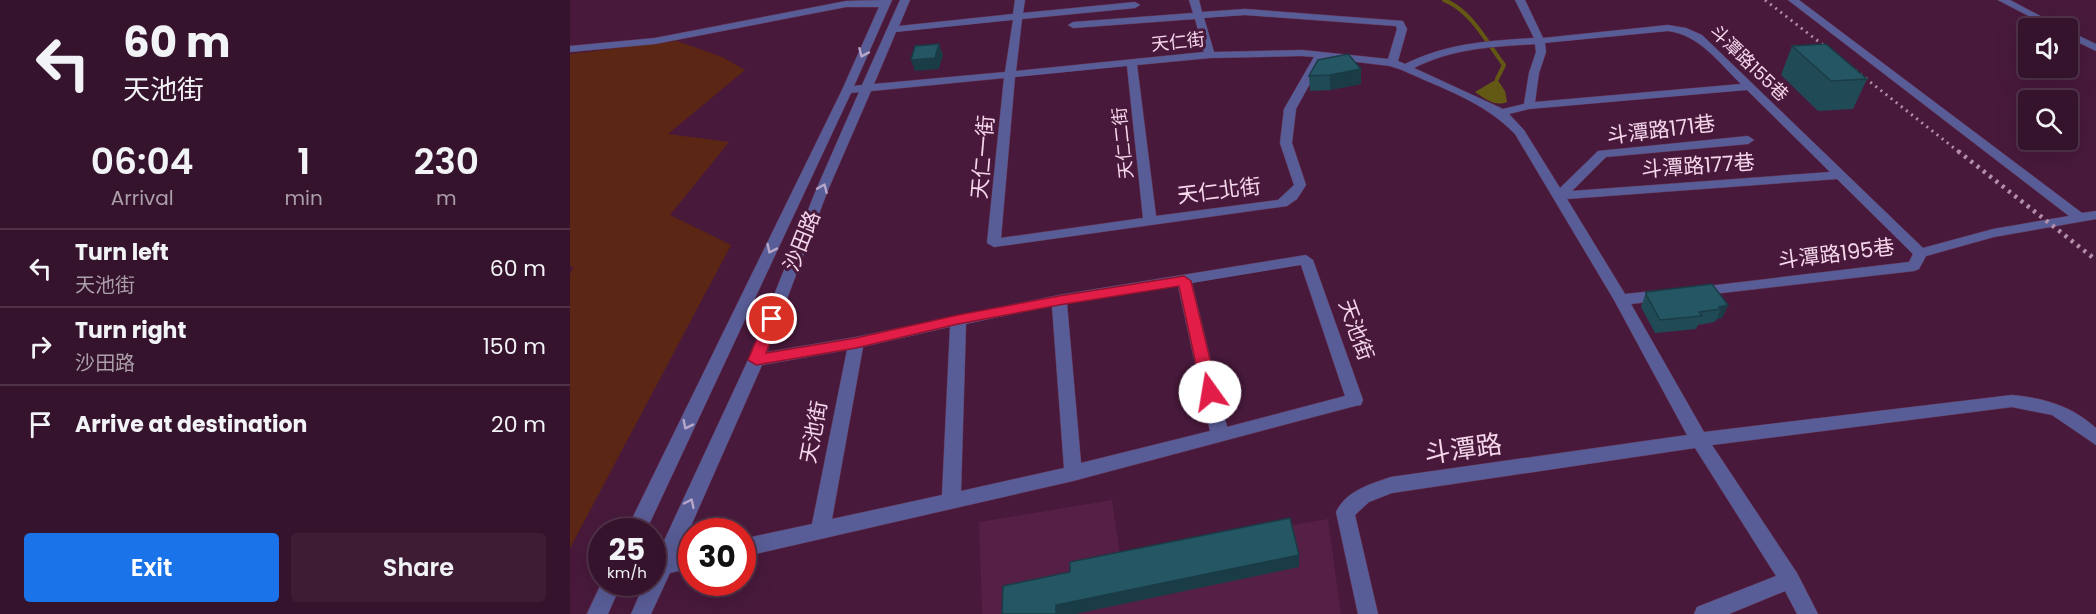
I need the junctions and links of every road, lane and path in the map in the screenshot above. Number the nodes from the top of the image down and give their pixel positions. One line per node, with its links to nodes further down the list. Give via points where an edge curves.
1 (905, 0): 13 (street, 沙田路)
2 (1020, 0): 10 (street, 天仁一街)
3 (1194, 0): 9 (street)
4 (1520, 0): 15 (street)
5 (1793, 0): 33 (street)
6 (2003, 0): 11 (street)
7 (886, 2): 17 (street, via 846,4 655,41); 26 (street, 沙田路, one-way to 26)
8 (1135, 5): 10 (street)
9 (1198, 15): 12 (street); 19 (street); 21 (street, via 1245,12 1400,23 1402,29)
10 (1017, 16): 13 (street); 23 (street, 天仁一街)
11 (2038, 18)
12 (1073, 25)
13 (892, 28): 25 (street, 沙田路)
14 (2078, 39): 16 (street)
15 (1540, 41): 22 (street, 斗潭路155巷, via 1471,45); 24 (street, 斗潭路155巷, via 1668,28 1683,30 1699,37); 27 (street)
16 (2096, 48)
17 (570, 49)
18 (1321, 54): 19 (street, 天仁街); 21 (street, 天仁街); 34 (street, 天仁北街, via 1290,109 1286,143 1300,185 1292,196 1282,203)
19 (1210, 55): 20 (street, 天仁街)
20 (1132, 63): 23 (street, 天仁街); 34 (street, 天仁二街)
21 (1392, 63): 22 (street, 天仁街)
22 (1406, 68): 28 (street, 天仁街)
23 (1010, 76): 25 (street, 天仁街); 35 (street, 天仁一街)
24 (1750, 87): 27 (street); 30 (street, 斗潭路155巷)
25 (866, 88): 26 (street, 天仁街); 42 (street, 沙田路, one-way to 25)
26 (848, 90): 48 (street, 沙田路, one-way to 48)
27 (1529, 106): 28 (street)
28 (1502, 113): 31 (street, via 1520,132)
29 (1748, 140): 31 (street, 斗潭路171巷, via 1602,154)
30 (1840, 175): 31 (street, 斗潭路177巷); 36 (street, 斗潭路155巷)
31 (1560, 196): 39 (street)
32 (2096, 215): 33 (street, 斗潭路195巷)
33 (2080, 218): 36 (street, 斗潭路195巷, via 1993,232)
34 (1149, 220): 35 (street, 天仁北街)
35 (994, 243)
36 (1920, 253): 39 (street, 斗潭路195巷, via 1914,266)
37 (1184, 281): 38 (street, 天池街); 43 (street); 43 (street, 天池街, via 1306,260 1355,400)
38 (1059, 300): 40 (street, 天池街); 46 (street)
39 (1621, 300): 45 (street)
40 (958, 320): 41 (street, 天池街); 47 (street)
41 (856, 343): 42 (street, 天池街); 49 (street, 天池街)
42 (756, 360): 51 (street, 沙田路, one-way to 42)
43 (1220, 436): 46 (street, 天池街)
44 (2096, 438): 45 (street, via 2081,423 2044,404 2012,401)
45 (1699, 440): 52 (street); 57 (street, 斗潭路, via 1391,485 1362,496 1345,512)
46 (1073, 473): 47 (street, 天池街)
47 (951, 501): 49 (street, 天池街)
48 (642, 518)
49 (820, 531): 50 (street, 天池街)
50 (756, 545)
51 (666, 548)
52 (1790, 580): 58 (street); 59 (street)
53 (605, 596): 55 (street)
54 (647, 596): 56 (street, 沙田路)
55 (597, 614)
56 (640, 614)
57 (1368, 614)
58 (1704, 614)
59 (1808, 614)

